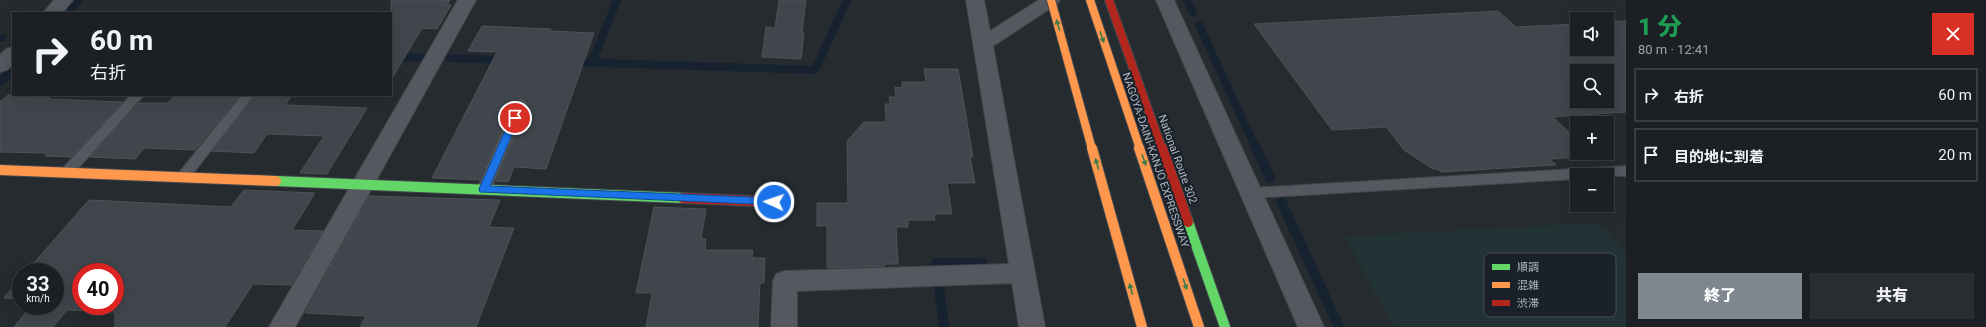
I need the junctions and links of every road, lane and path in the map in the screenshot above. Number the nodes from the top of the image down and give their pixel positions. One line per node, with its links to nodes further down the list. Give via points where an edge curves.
1 (64, 0): 8 (street)
2 (467, 0): 21 (street)
3 (975, 0): 9 (street)
4 (1051, 0): 9 (street); 29 (main road, one-way to 4, bridge)
5 (1090, 0): 30 (main road, NAGOYA-DAINI-KANJO EXPRESSWAY, one-way to 30)
6 (1109, 0): 31 (main road, National Route 302)
7 (1165, 0): 23 (street)
8 (53, 12)
9 (983, 44): 25 (street)
10 (0, 45): 11 (street)
11 (12, 46)
12 (12, 54): 13 (street)
13 (0, 66)
14 (137, 96): 19 (lane)
15 (247, 96): 20 (lane)
16 (521, 103): 22 (lane)
17 (0, 170): 19 (main road)
18 (1626, 171): 23 (lane)
19 (67, 172): 20 (main road)
20 (183, 177): 21 (main road)
21 (363, 185): 22 (main road); 26 (street)
22 (484, 189): 24 (main road)
23 (1251, 193): 32 (street)
24 (774, 202)
25 (1022, 273): 27 (street, via 785,281); 28 (street)
26 (282, 327)
27 (784, 327)
28 (1032, 327)
29 (1142, 327)
30 (1199, 327)
31 (1225, 327)
32 (1311, 327)

